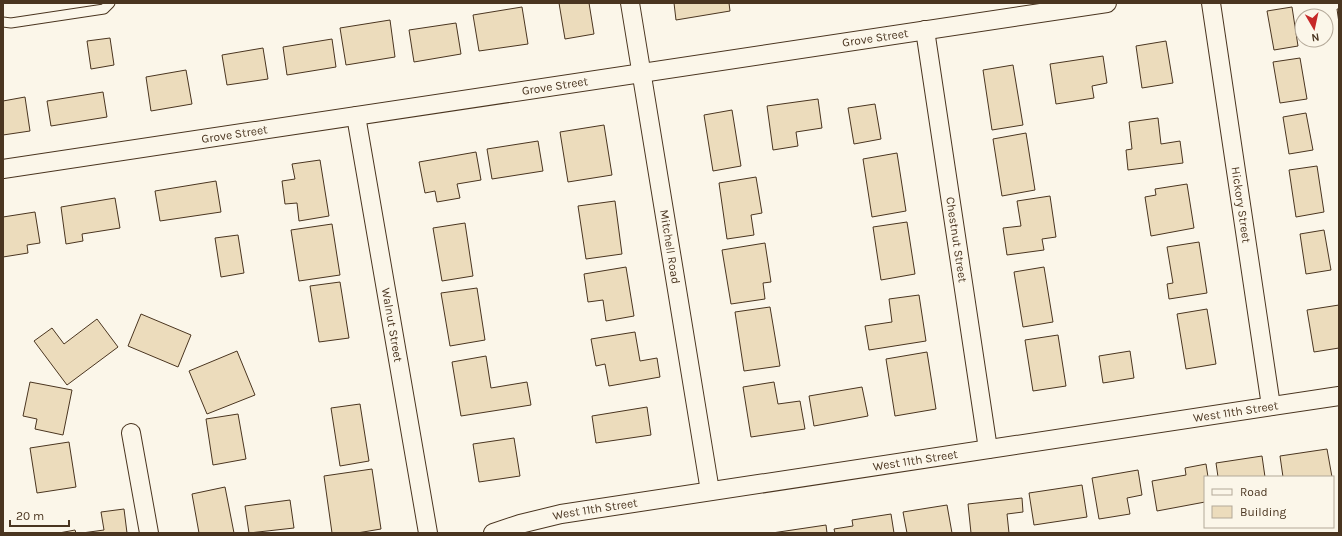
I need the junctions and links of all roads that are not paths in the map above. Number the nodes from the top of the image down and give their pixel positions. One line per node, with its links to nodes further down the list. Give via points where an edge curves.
1 (110, 3): 5 (lane, via 104,9 11,23)
2 (630, 3): 7 (street, Mitchell Road)
3 (1107, 3): 6 (street, Grove Street)
4 (1211, 3): 11 (street, Hickory Street)
5 (3, 22)
6 (925, 30): 7 (street, Grove Street); 13 (street, Chestnut Street)
7 (642, 73): 8 (street, Grove Street); 14 (street, Mitchell Road)
8 (356, 116): 9 (street, Grove Street); 16 (street, Walnut Street)
9 (3, 169)
10 (1339, 396): 11 (street, West 11th Street)
11 (1271, 406): 13 (street, West 11th Street)
12 (131, 433): 15 (street)
13 (988, 449): 14 (street, West 11th Street)
14 (710, 491): 17 (street, West 11th Street, via 561,514)
15 (149, 533)
16 (428, 533)
17 (494, 533)

